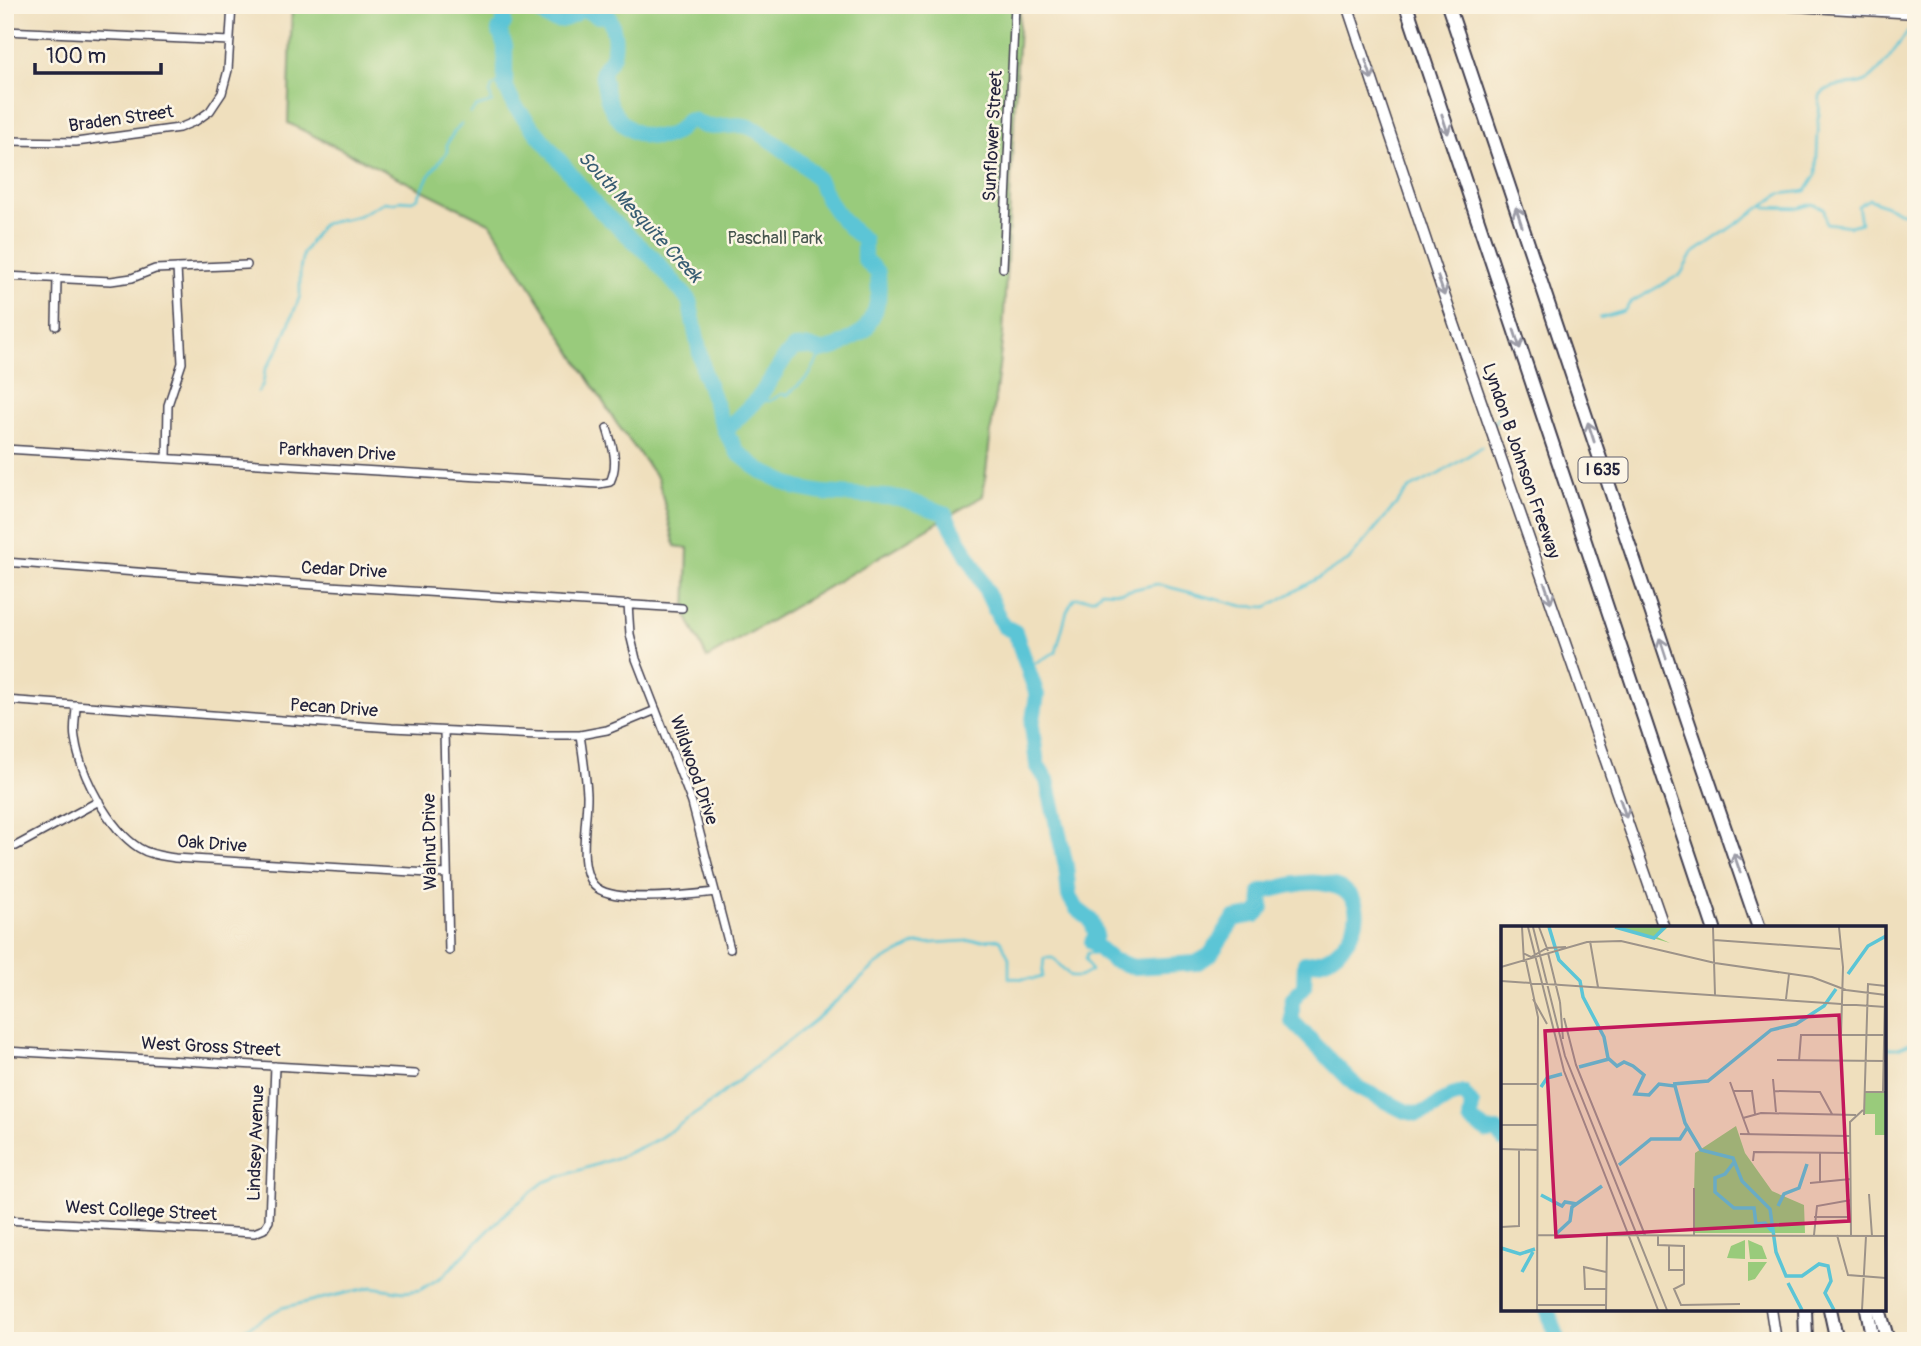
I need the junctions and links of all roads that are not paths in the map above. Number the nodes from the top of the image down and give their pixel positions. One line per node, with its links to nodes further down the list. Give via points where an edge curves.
1 (232, 5): 9 (street, Braden Street)
2 (1015, 5): 13 (street, Sunflower Street)
3 (1347, 5): 32 (street, Lyndon B Johnson Freeway, one-way to 32)
4 (1406, 5): 33 (highway, Lyndon B Johnson Freeway / I 635, one-way to 33)
5 (1448, 5): 34 (highway, I 635, one-way to 5)
6 (1778, 5): 7 (street)
7 (1916, 13)
8 (5, 31): 9 (street)
9 (230, 41): 10 (street, Braden Street, via 222,93 195,121 179,128 88,141)
10 (5, 141)
11 (247, 265): 12 (street)
12 (177, 268): 15 (street, via 111,281); 19 (street, via 182,363 169,405)
13 (1003, 268)
14 (5, 276): 15 (street)
15 (57, 278): 16 (street)
16 (56, 326)
17 (607, 428): 19 (street, Parkhaven Drive, via 616,470 610,482 598,484)
18 (5, 449): 19 (street, Parkhaven Drive)
19 (167, 458)
20 (5, 562): 21 (street, Cedar Drive)
21 (628, 604): 22 (street, Cedar Drive); 25 (street, Wildwood Drive, via 635,659)
22 (682, 608)
23 (5, 700): 24 (street, Pecan Drive)
24 (76, 705): 26 (street, Pecan Drive); 28 (street, Oak Drive, via 75,737)
25 (656, 710): 27 (street, Pecan Drive, via 622,725); 31 (street, Wildwood Drive, via 692,803)
26 (444, 731): 27 (street, Pecan Drive); 30 (street, Walnut Drive)
27 (580, 735): 31 (street, via 587,805 584,860 591,882 603,892 659,897)
28 (99, 801): 29 (street); 30 (street, Oak Drive, via 107,817 138,848 151,854)
29 (16, 846)
30 (446, 874): 36 (street, Walnut Drive)
31 (715, 891): 35 (street, Wildwood Drive)
32 (1663, 926)
33 (1713, 926)
34 (1758, 926)
35 (730, 948)
36 (449, 951)
37 (5, 1051): 38 (street, West Gross Street)
38 (275, 1066): 39 (street, West Gross Street); 41 (street, Lindsey Avenue)
39 (415, 1074)
40 (5, 1220): 41 (street, West College Street, via 254,1233)
41 (269, 1220)
42 (1771, 1311): 47 (street)
43 (1805, 1311): 48 (highway)
44 (1830, 1311): 49 (highway)
45 (1867, 1311): 50 (highway)
46 (1880, 1311): 51 (highway)
47 (1776, 1341)
48 (1807, 1341)
49 (1837, 1341)
50 (1873, 1341)
51 (1888, 1341)

